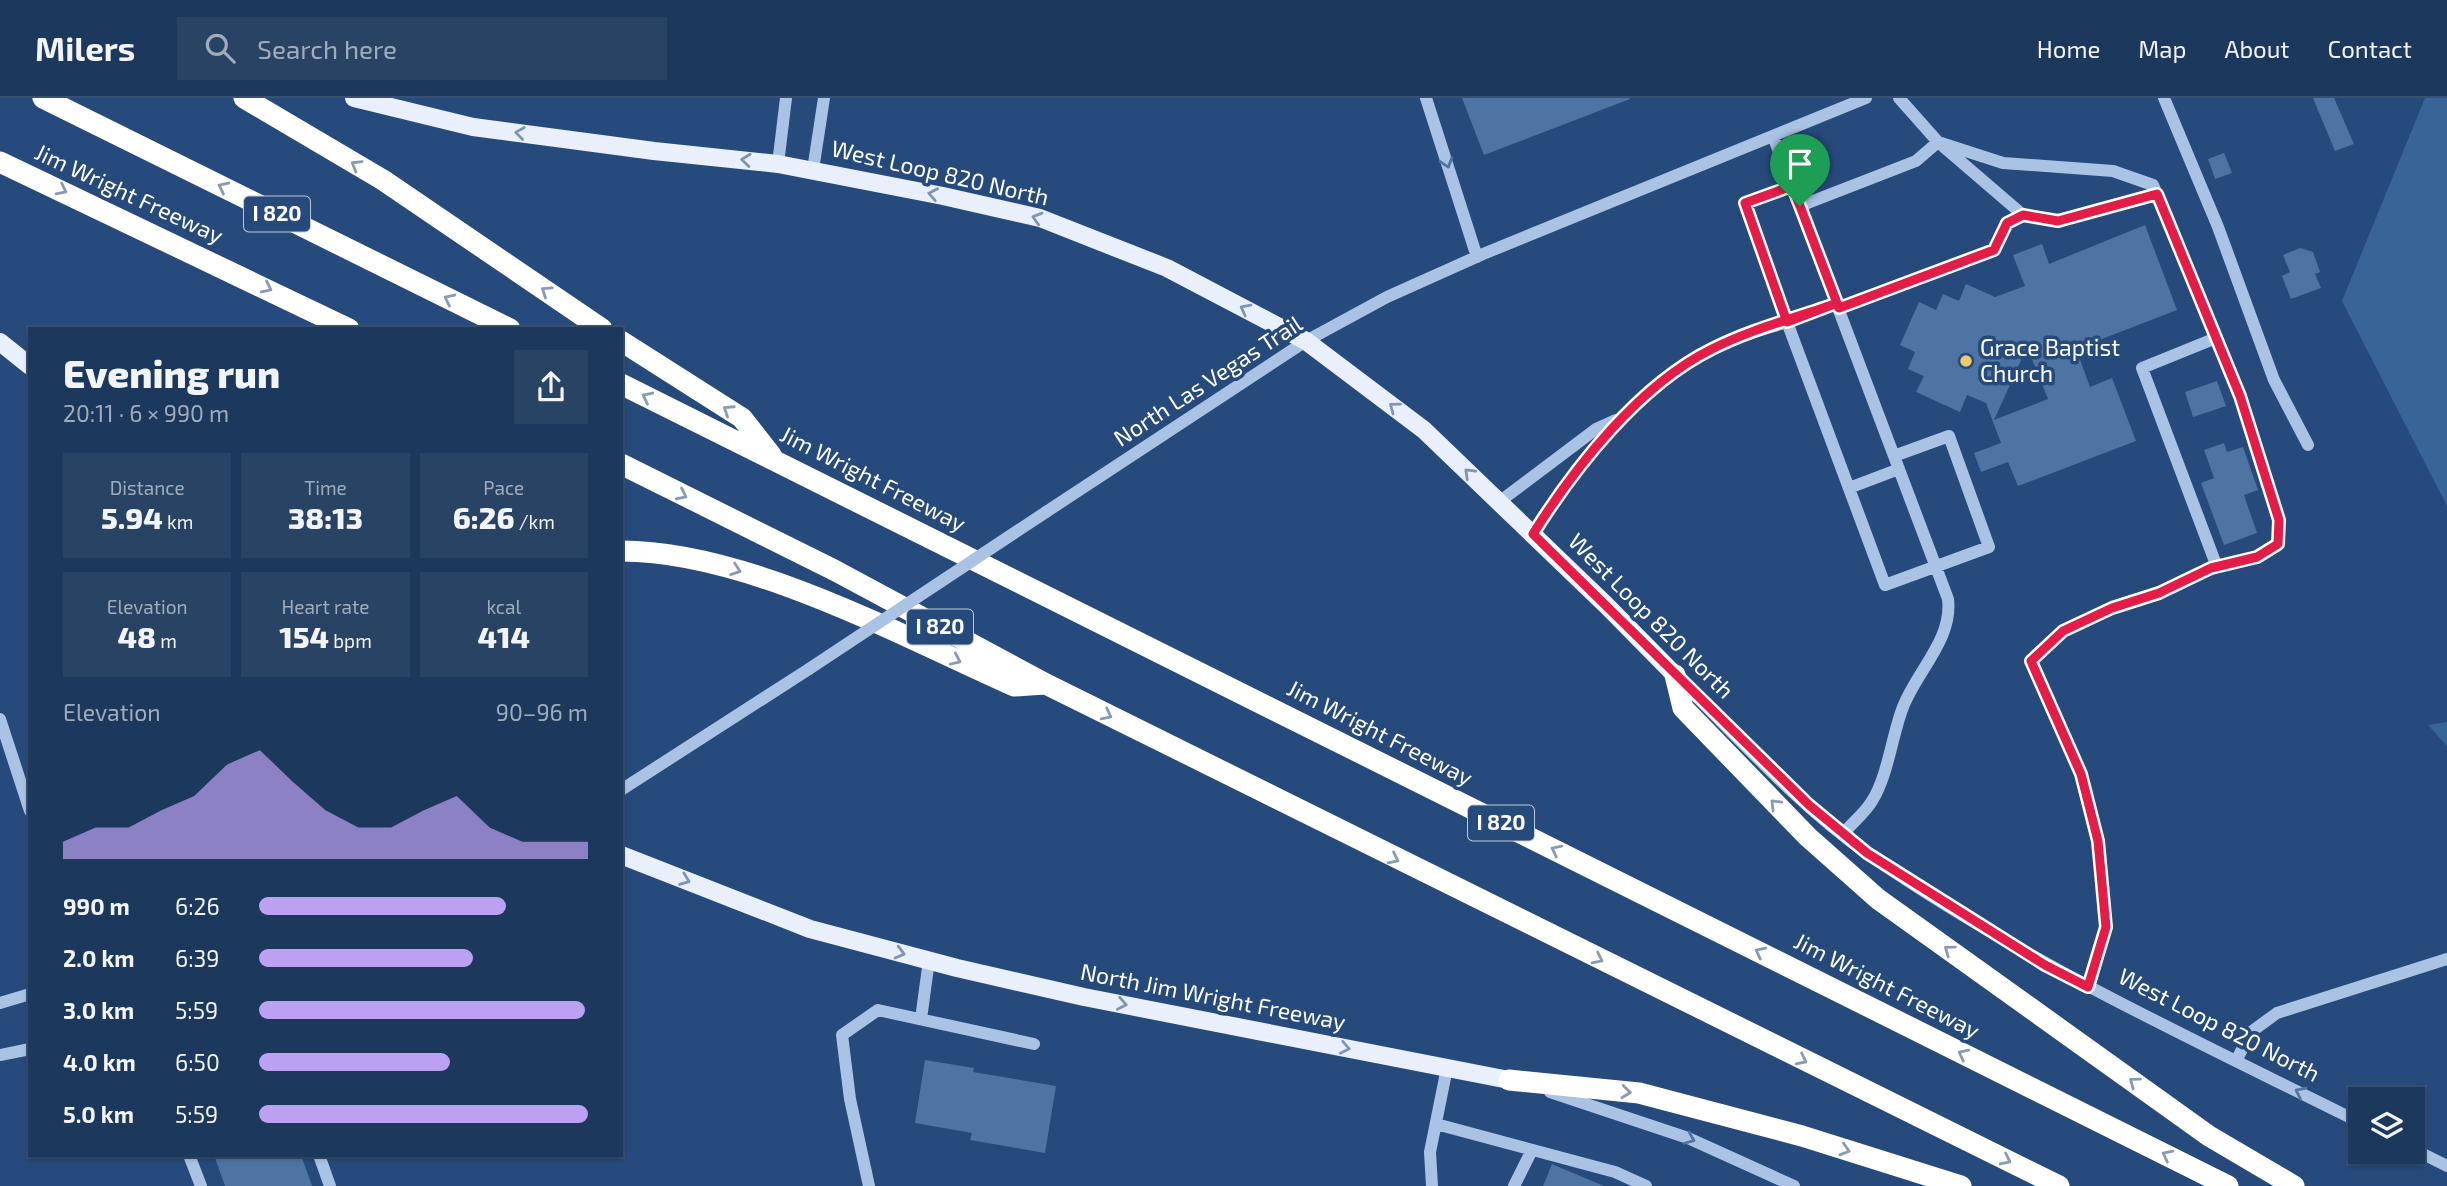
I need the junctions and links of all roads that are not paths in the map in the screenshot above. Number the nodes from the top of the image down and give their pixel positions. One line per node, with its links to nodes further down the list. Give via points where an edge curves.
1 (43, 98): 24 (highway, Jim Wright Freeway / I 820, one-way to 1)
2 (244, 98): 25 (highway, one-way to 2, via 383,180)
3 (354, 98): 14 (main road, West Loop 820 North, one-way to 3, via 473,127)
4 (786, 98): 14 (street)
5 (824, 98): 15 (street)
6 (1426, 98): 20 (street, one-way to 20)
7 (1866, 98): 10 (street, North Las Vegas Trail)
8 (1899, 98): 12 (street)
9 (2164, 98): 33 (street, via 2274,380)
10 (1839, 103): 11 (street, North Las Vegas Trail)
11 (1773, 136): 16 (street); 20 (street, North Las Vegas Trail)
12 (1938, 142): 17 (street, via 2003,163 2113,172 2153,186); 18 (street, via 1916,162); 19 (street)
13 (0, 162): 23 (highway, Jim Wright Freeway, one-way to 23)
14 (778, 163): 15 (main road, West Loop 820 North)
15 (813, 170): 27 (main road, West Loop 820 North, one-way to 15, via 1167,268 1040,218)
16 (1792, 186): 18 (street); 22 (street, via 1745,203)
17 (2157, 194): 19 (street, via 2058,221); 26 (street)
18 (1800, 206): 21 (street)
19 (2023, 215): 21 (street, via 2007,223 1994,250)
20 (1477, 257): 27 (street, North Las Vegas Trail, via 1387,297)
21 (1838, 306): 22 (street); 34 (street)
22 (1787, 322): 32 (street, via 1708,351); 38 (street)
23 (345, 327)
24 (506, 327)
25 (599, 327)
26 (2216, 338): 43 (street, via 2240,396 2279,520 2278,544 2257,557); 43 (street, via 2142,368)
27 (1306, 341): 39 (main road, West Loop 820 North, one-way to 27, via 1424,430); 47 (street, North Las Vegas Trail, bridge)
28 (0, 342): 30 (main road)
29 (623, 342): 35 (highway, one-way to 29, via 742,418)
30 (28, 364)
31 (623, 385): 35 (highway, Jim Wright Freeway / I 820, one-way to 31)
32 (1617, 420): 39 (street, via 1596,429); 40 (street, via 1558,494)
33 (2308, 445)
34 (1894, 456): 37 (street); 42 (street, via 1950,436 1989,547)
35 (774, 459): 81 (highway, Jim Wright Freeway / I 820, one-way to 35)
36 (623, 465): 45 (highway, I 820, one-way to 45, via 834,570)
37 (1899, 469): 38 (street); 42 (street)
38 (1849, 488): 42 (street, via 1885,585)
39 (1499, 502): 40 (main road, West Loop 820 North)
40 (1533, 534): 44 (main road, West Loop 820 North)
41 (623, 551): 45 (highway, one-way to 45, via 703,559 804,593 1014,685)
42 (1935, 566): 49 (street, via 1948,599 1947,625 1903,707 1873,800)
43 (2217, 567): 55 (street, via 2063,631 2031,661 2081,774 2098,841 2106,927)
44 (1675, 675): 49 (street, West Loop 820 North); 82 (highway, one-way to 44, via 2209,1136 1878,899 1808,837 1683,708)
45 (1045, 684): 80 (highway, I 820, one-way to 80)
46 (0, 719): 48 (street)
47 (623, 789)
48 (28, 805)
49 (1843, 834): 55 (street, West Loop 820 North, via 2033,958)
50 (623, 856): 52 (main road, North Jim Wright Freeway)
51 (623, 866): 52 (main road)
52 (649, 866): 54 (main road, North Jim Wright Freeway, one-way to 54, via 810,929)
53 (2447, 959): 62 (street, via 2277,1013 2251,1032)
54 (929, 960): 58 (street); 63 (main road, North Jim Wright Freeway, one-way to 63, via 1084,997)
55 (2088, 987): 62 (street, West Loop 820 North)
56 (28, 995): 57 (street)
57 (0, 1003)
58 (921, 1019): 59 (street); 74 (street, via 878,1010 842,1035)
59 (1034, 1044)
60 (28, 1049): 61 (street)
61 (0, 1055)
62 (2236, 1061): 65 (street, West Loop 820 North, one-way to 62)
63 (1447, 1068): 64 (main road, North Jim Wright Freeway); 66 (street)
64 (1509, 1080): 78 (street, North Jim Wright Freeway, one-way to 78, via 1688,1138); 79 (highway, one-way to 79, via 1639,1093 1802,1136)
65 (2348, 1117)
66 (1436, 1124): 67 (street); 75 (street, via 1430,1152)
67 (1532, 1150): 76 (street); 77 (street, via 1615,1172)
68 (2425, 1155): 71 (street)
69 (190, 1157): 72 (street)
70 (320, 1157): 73 (street)
71 (2447, 1166)
72 (201, 1186)
73 (330, 1186)
74 (869, 1186)
75 (1432, 1186)
76 (1514, 1186)
77 (1646, 1186)
78 (1794, 1186)
79 (1961, 1186)
80 (2059, 1186)
81 (2228, 1186)
82 (2294, 1186)

